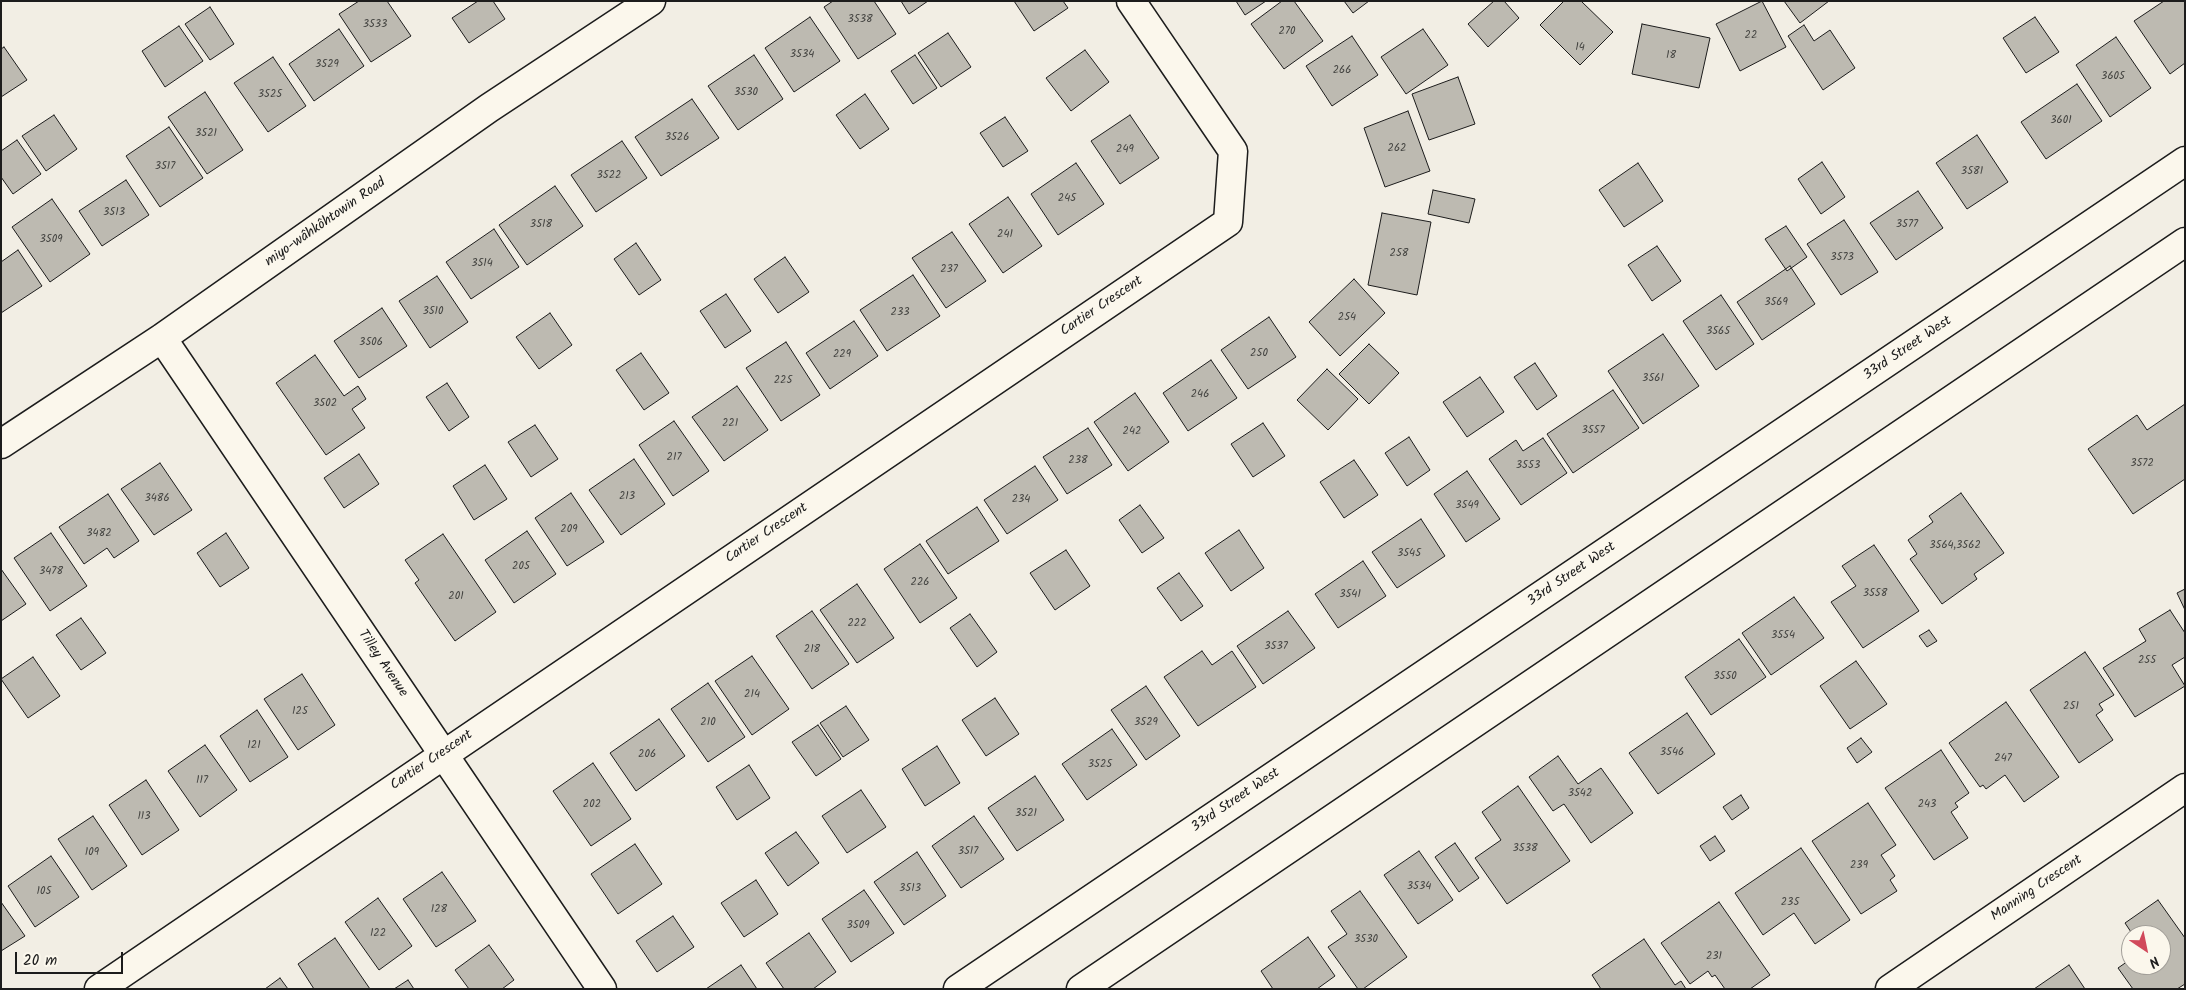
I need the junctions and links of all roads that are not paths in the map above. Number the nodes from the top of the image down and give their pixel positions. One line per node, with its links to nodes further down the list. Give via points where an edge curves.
1 (651, 1): 5 (street, miyo-wâhkôhtowin Road, via 489,108)
2 (1131, 1): 7 (street, Cartier Crescent, via 1232,151 1228,222)
3 (2185, 160): 11 (street, 33rd Street West)
4 (2185, 242): 12 (street)
5 (162, 338): 6 (street, miyo-wâhkôhtowin Road); 7 (street, Tilley Avenue)
6 (1, 444)
7 (443, 754): 9 (street, Cartier Crescent); 10 (street, Tilley Avenue)
8 (2185, 788): 13 (street, Manning Crescent)
9 (98, 989)
10 (602, 989)
11 (958, 989)
12 (1081, 989)
13 (1890, 989)

